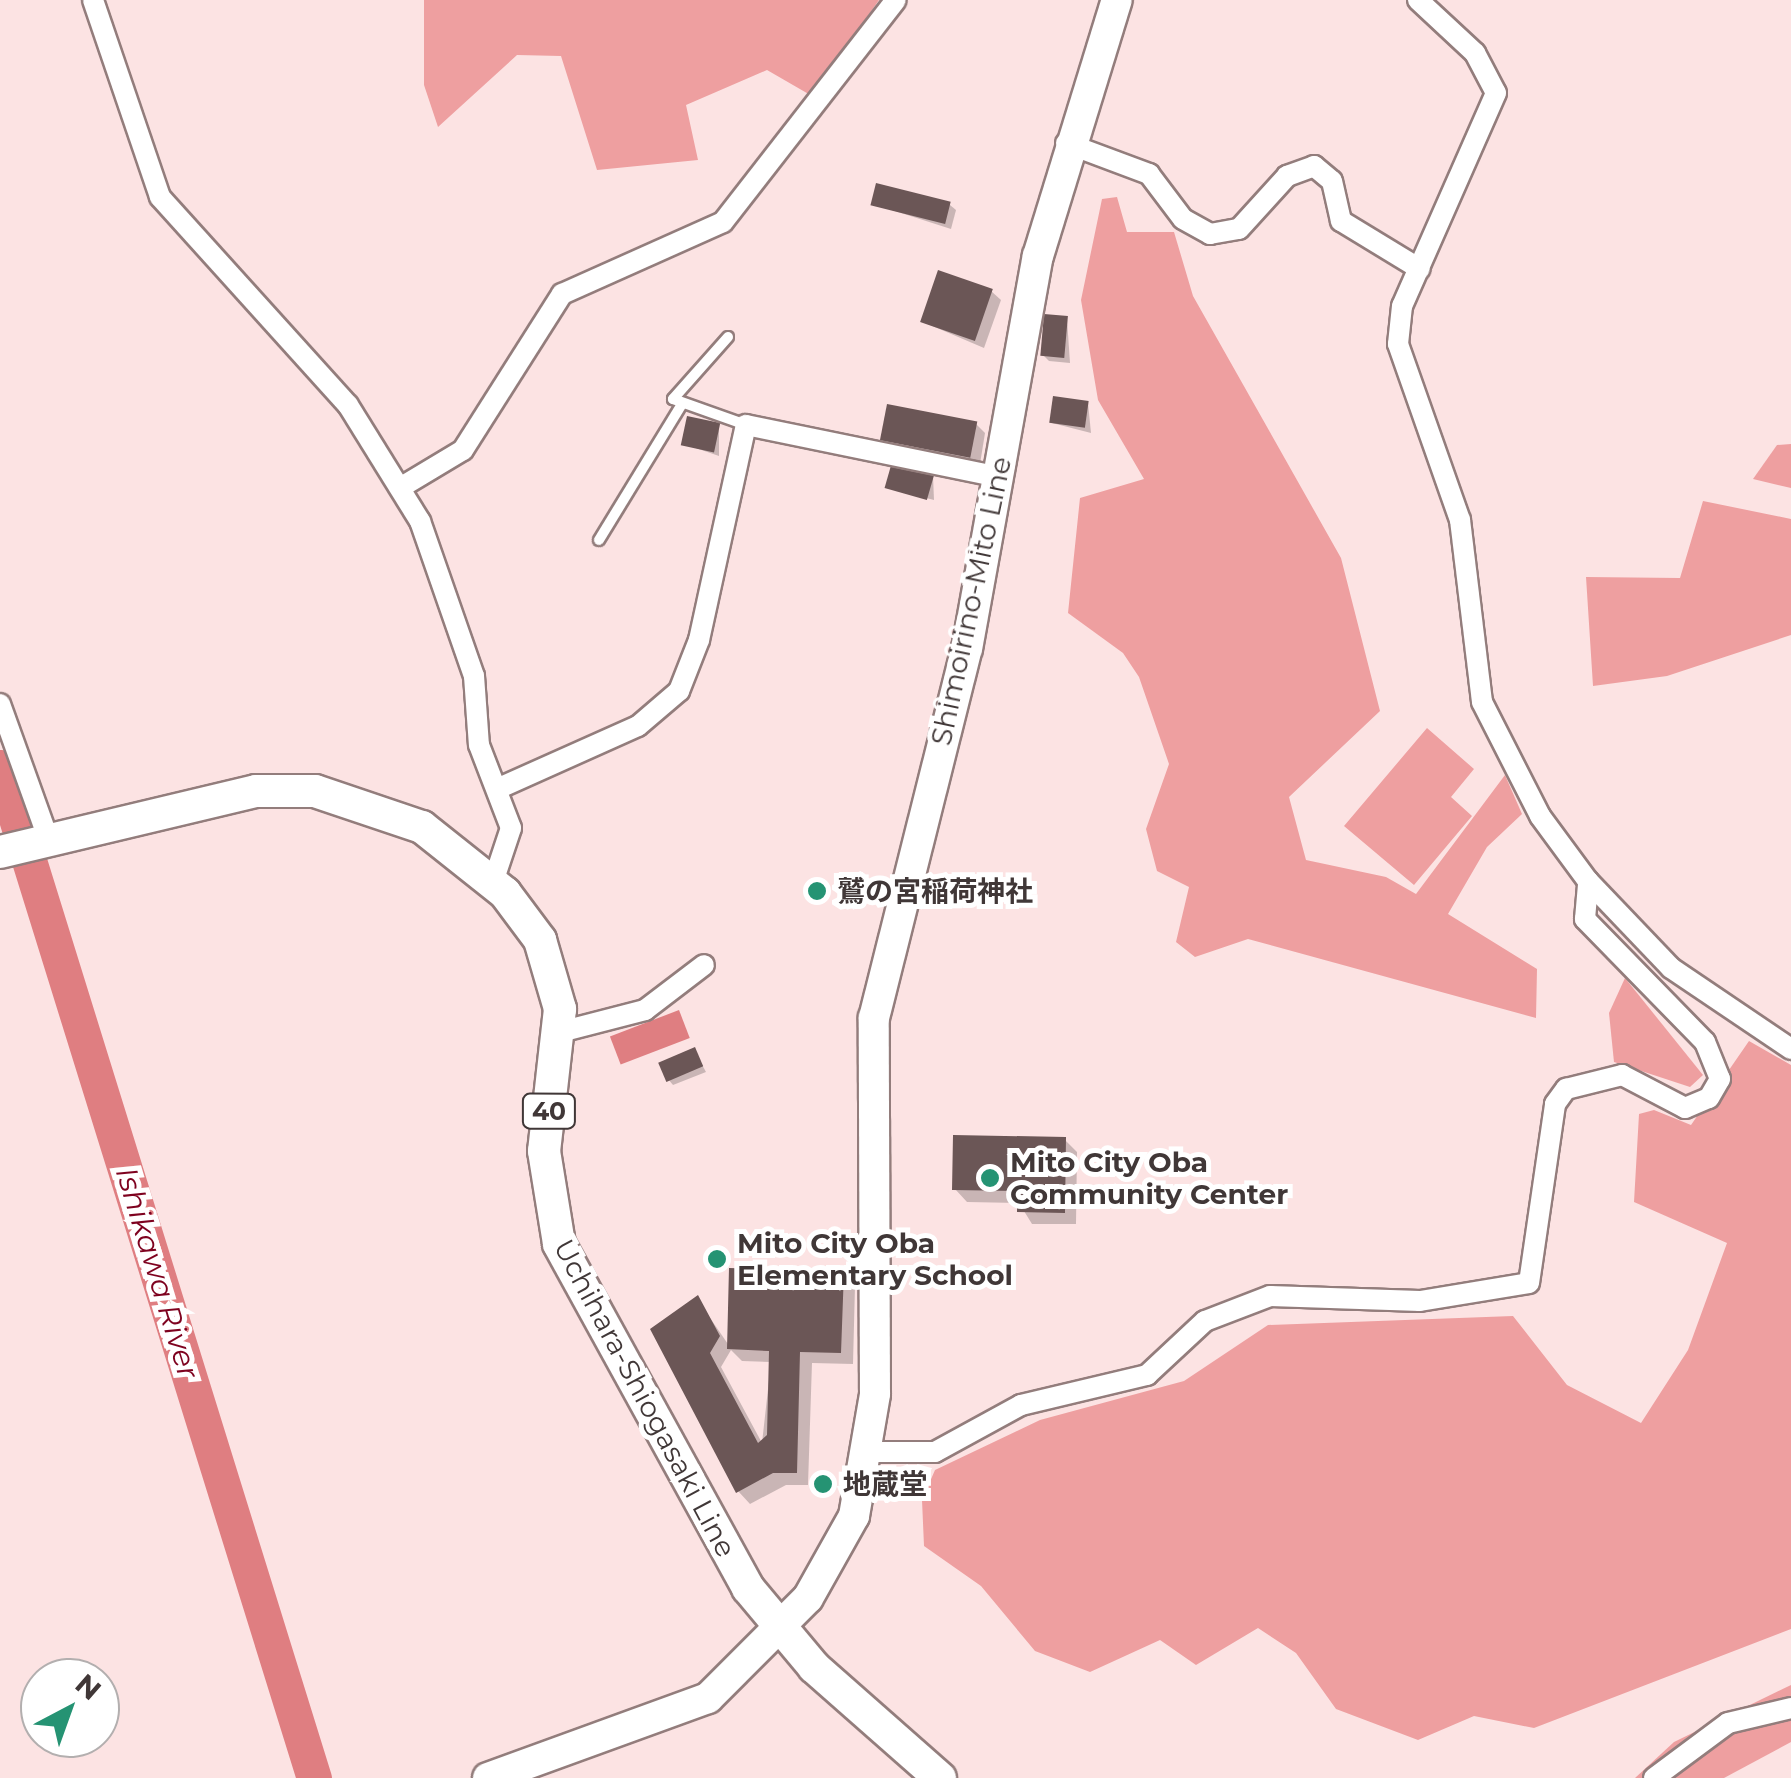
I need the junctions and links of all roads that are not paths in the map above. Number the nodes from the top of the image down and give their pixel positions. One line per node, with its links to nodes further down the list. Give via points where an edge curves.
1 (93, 0): 11 (street, via 160,197 348,404)
2 (896, 0): 11 (street, via 723,222 562,294 463,450)
3 (1117, 0): 5 (main road, Shimoirino-Mito Line)
4 (1418, 0): 6 (street, via 1474,53 1496,93)
5 (1066, 143): 6 (street, via 1149,174 1183,219 1210,234 1238,229 1286,176 1314,166 1332,181 1341,221); 10 (main road, Shimoirino-Mito Line)
6 (1420, 268): 16 (street, via 1398,344 1460,520 1482,702 1540,816)
7 (728, 337): 8 (lane, via 677,388 673,399)
8 (682, 404): 9 (lane); 12 (lane)
9 (746, 425): 10 (street); 14 (street, via 699,640 679,691 638,726)
10 (999, 477): 21 (main road, Shimoirino-Mito Line, via 957,695 874,1018)
11 (404, 486): 14 (street, via 474,676 479,745)
12 (599, 540)
13 (0, 704): 15 (street)
14 (497, 788): 17 (street, via 511,828)
15 (26, 846): 17 (main road, Uchihara-Shiogasaki Line / 40, via 256,791 315,790 396,814)
16 (1588, 880): 20 (street, via 1671,968); 21 (street, via 1585,919 1706,1042 1720,1079 1709,1098 1685,1108 1622,1075 1566,1089 1555,1104 1530,1283 1420,1301 1270,1296 1205,1321 1148,1375 1021,1406 934,1452)
17 (493, 882): 19 (main road, Uchihara-Shiogasaki Line / 40, via 547,956)
18 (704, 965): 19 (street, via 646,1010)
19 (560, 1032): 22 (main road, Uchihara-Shiogasaki Line / 40, via 544,1151 550,1218)
20 (1791, 1049)
21 (869, 1452): 22 (main road, Shimoirino-Mito Line, via 846,1537)
22 (780, 1632): 24 (main road, Shimoirino-Mito Line, via 680,1714); 25 (main road, Uchihara-Shiogasaki Line / 40)
23 (1791, 1708): 26 (street, via 1728,1723)
24 (488, 1778)
25 (940, 1778)
26 (1654, 1778)

